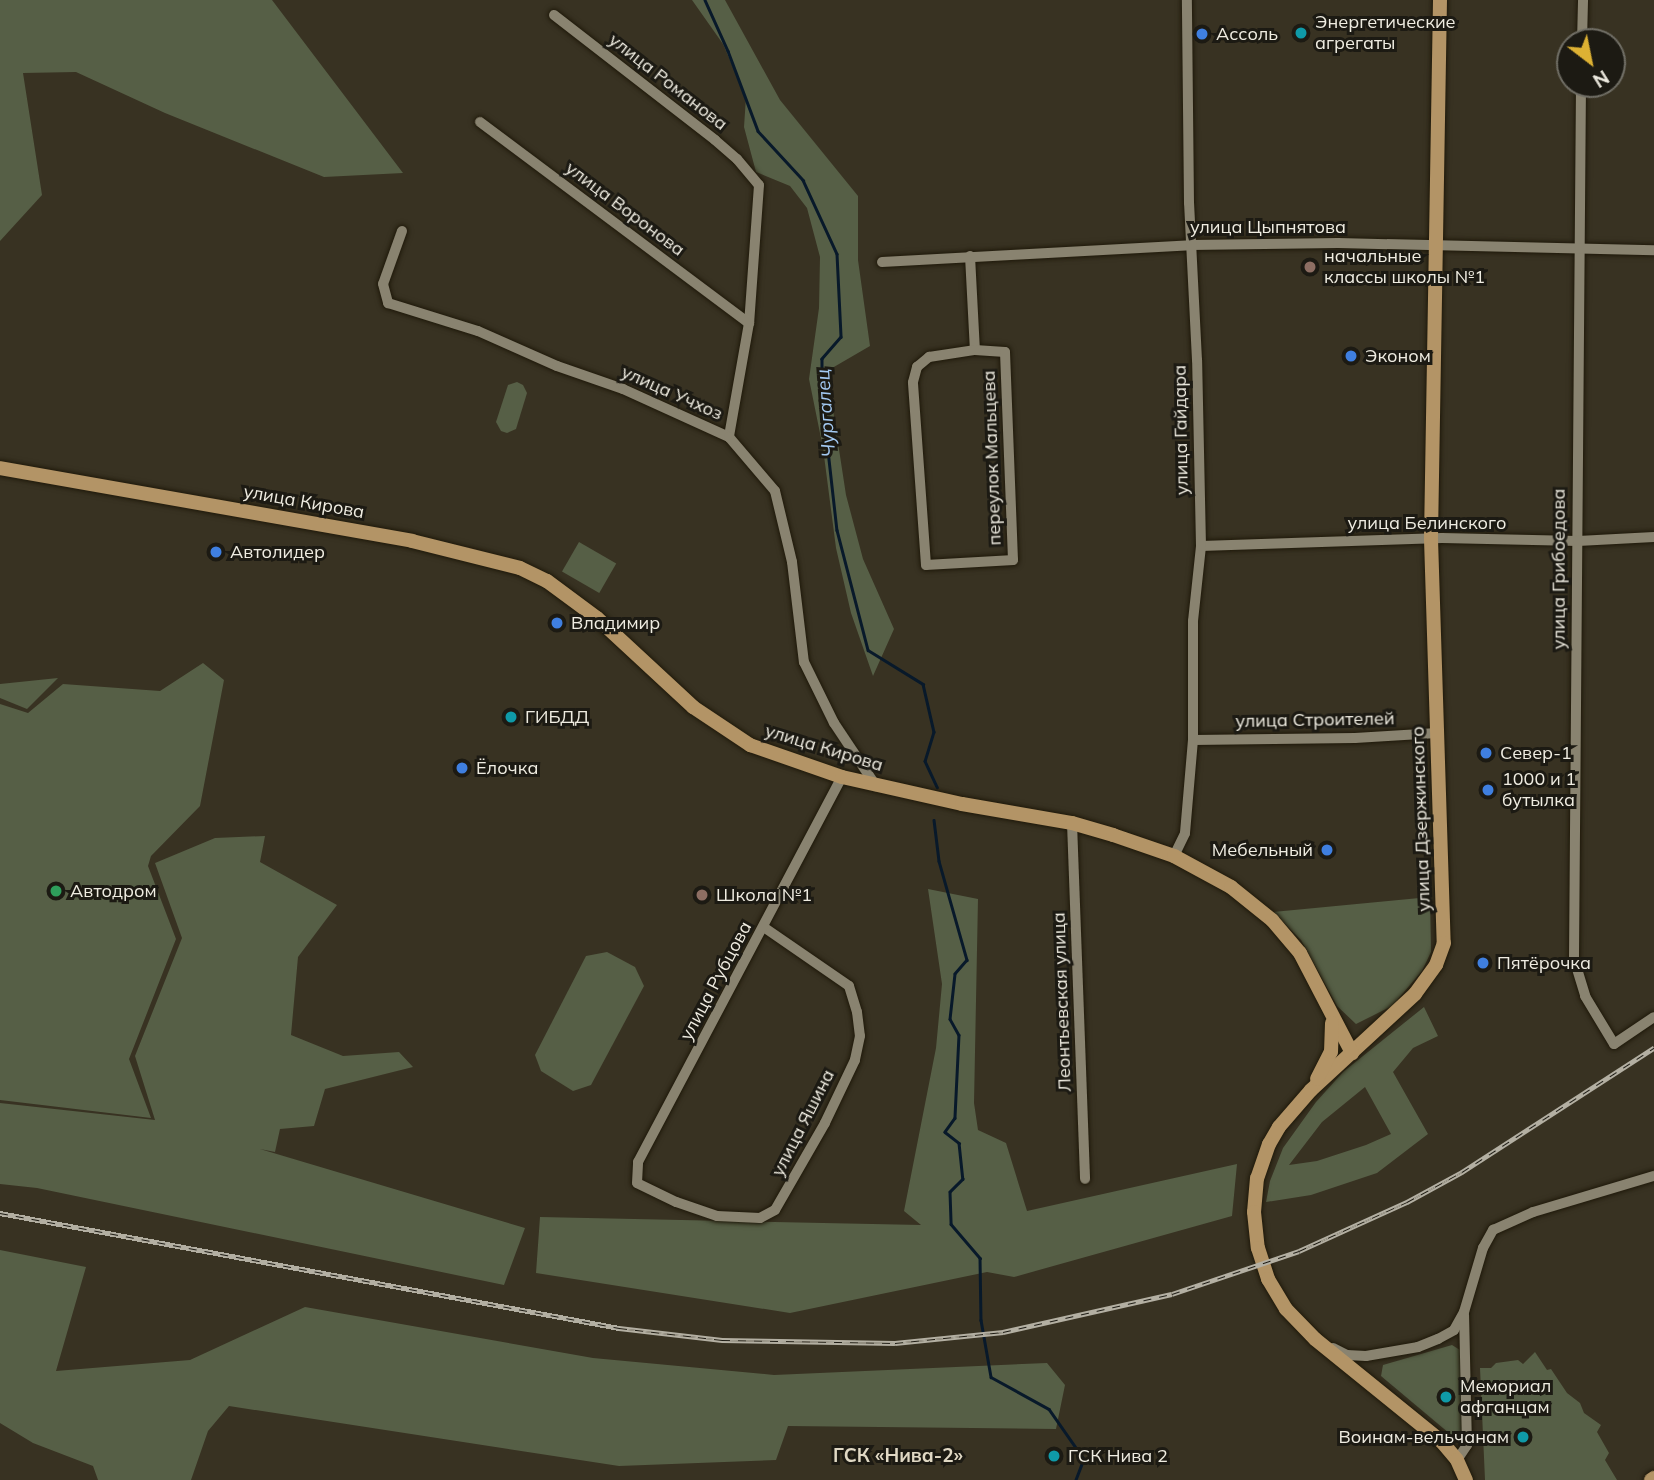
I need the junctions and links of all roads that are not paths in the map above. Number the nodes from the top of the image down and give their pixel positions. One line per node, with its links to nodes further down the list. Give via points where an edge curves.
1 (1187, 0): 9 (street, улица Гайдара)
2 (1440, 0): 10 (main road, улица Дзержинского)
3 (1583, 0): 5 (street)
4 (554, 15): 15 (street, улица Романова, via 715,140 757,180 760,192)
5 (1582, 28)
6 (1581, 98): 11 (street, улица Грибоедова)
7 (480, 122): 15 (street, улица Воронова)
8 (402, 231): 17 (street, улица Учхоз, via 383,284 388,303 478,331)
9 (1191, 245): 10 (street, улица Цыпнятова); 13 (street, улица Цыпнятова); 22 (street, улица Гайдара)
10 (1435, 246): 11 (street, улица Цыпнятова); 20 (main road, улица Дзержинского)
11 (1577, 249): 12 (street, улица Цыпнятова); 21 (street, улица Грибоедова)
12 (1654, 250)
13 (970, 256): 14 (street, улица Цыпнятова); 16 (street, переулок Мальцева)
14 (882, 262)
15 (749, 323): 17 (street)
16 (975, 350): 16 (street, переулок Мальцева, via 929,357 918,367 913,383 926,565 1013,560 1006,352)
17 (729, 437): 26 (street, улица Учхоз, via 775,491 792,562 804,662 834,723)
18 (0, 468): 25 (main road, улица Кирова, via 412,541 520,568 597,618 693,706 728,731 750,745)
19 (1654, 537): 21 (street, улица Белинского)
20 (1431, 539): 21 (street, улица Белинского); 22 (street, улица Белинского); 23 (main road, улица Дзержинского)
21 (1578, 541): 31 (street, улица Грибоедова, via 1574,959 1586,996 1614,1044)
22 (1201, 546): 24 (street, улица Гайдара, via 1193,621)
23 (1437, 733): 24 (street, улица Строителей); 33 (main road, улица Дзержинского, via 1444,943 1427,979)
24 (1194, 740): 28 (street, улица Гайдара, via 1185,833)
25 (842, 778): 26 (main road, улица Кирова); 29 (street, улица Рубцова)
26 (877, 786): 27 (main road, улица Кирова)
27 (1072, 823): 28 (main road, улица Кирова); 38 (street, Леонтьевская улица)
28 (1174, 856): 30 (main road, улица Кирова, via 1231,887 1272,920 1300,953)
29 (765, 928): 36 (street, улица Рубцова); 36 (street, улица Яшина, via 849,986 860,1036 855,1060 792,1185 775,1210 760,1218 717,1216 637,1183)
30 (1326, 1003): 32 (main road, улица Кирова); 35 (main road, via 1332,1025 1331,1052)
31 (1654, 1017)
32 (1338, 1026): 33 (main road, via 1354,1037); 34 (main road, улица Кирова)
33 (1374, 1033): 34 (main road, улица Дзержинского)
34 (1352, 1053): 35 (main road, улица Дзержинского)
35 (1311, 1090): 40 (main road, улица Дзержинского, via 1269,1144 1257,1178 1254,1212 1268,1279 1286,1309)
36 (638, 1163)
37 (1654, 1176): 39 (street, via 1533,1212 1493,1230)
38 (1085, 1178)
39 (1464, 1312): 40 (street, via 1454,1330 1438,1339 1388,1353 1347,1355); 41 (street, via 1467,1445)
40 (1315, 1339): 41 (main road, улица Дзержинского, via 1427,1428)
41 (1457, 1460): 42 (main road, улица Дзержинского)
42 (1466, 1480)

